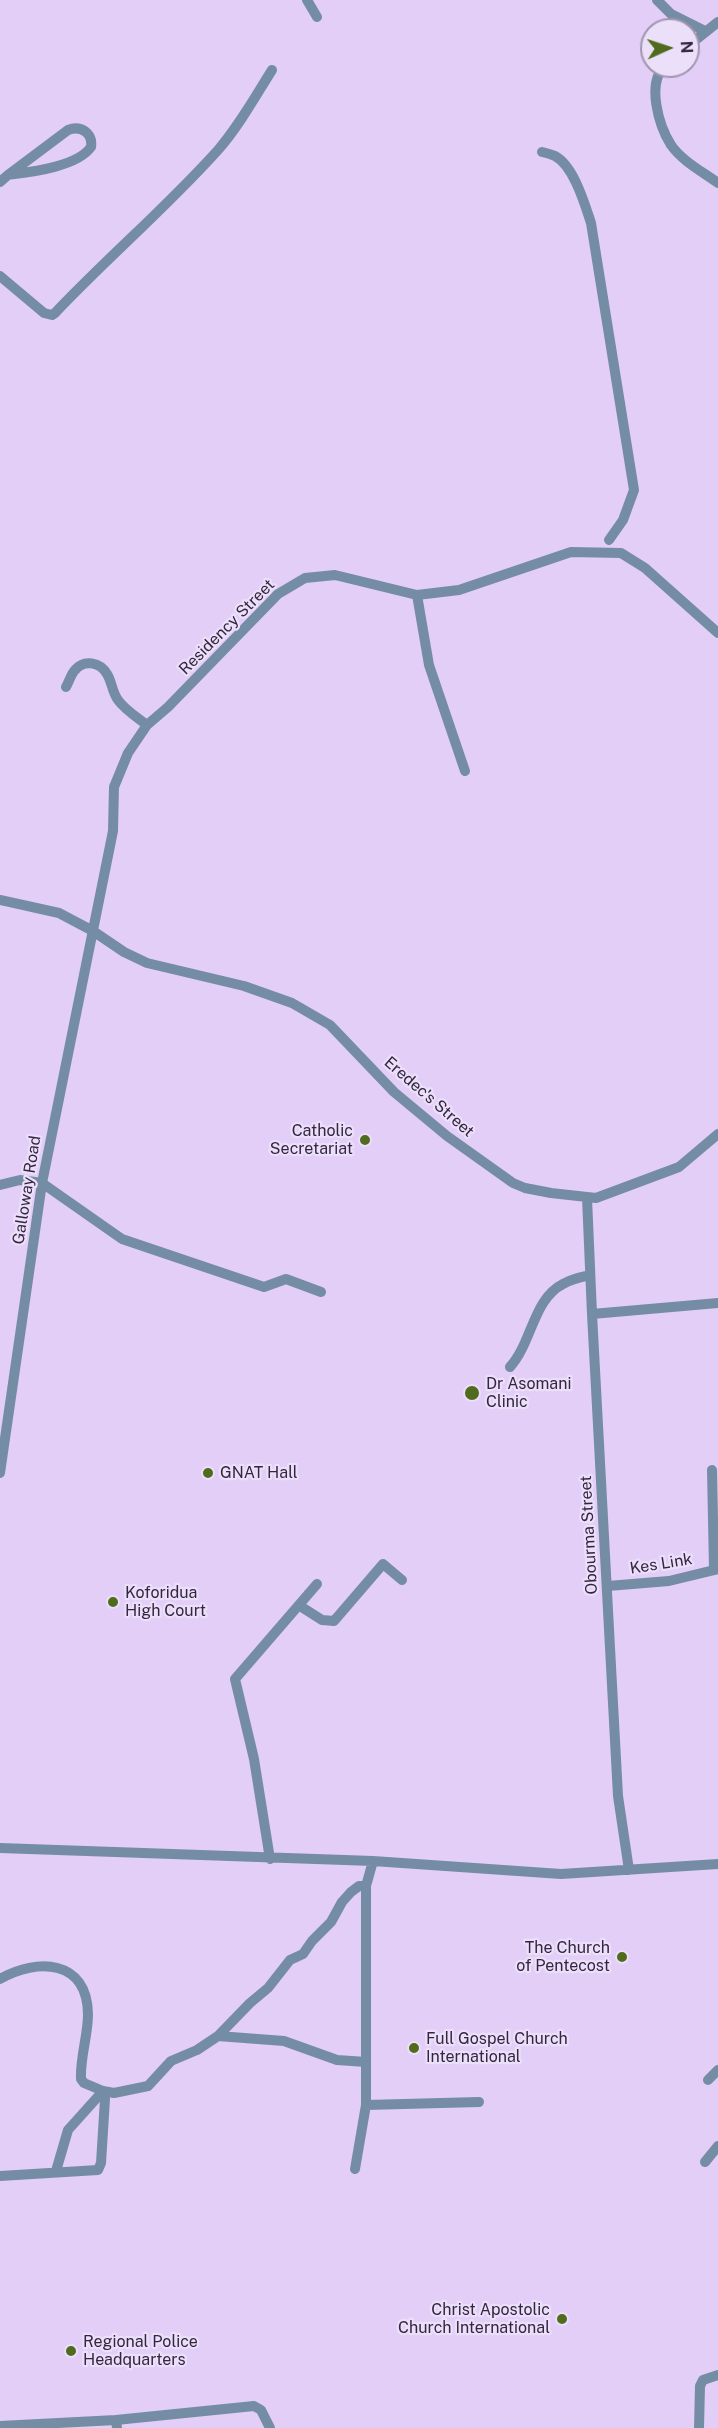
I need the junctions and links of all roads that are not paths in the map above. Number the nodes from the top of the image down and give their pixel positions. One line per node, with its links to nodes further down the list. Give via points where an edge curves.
1 (307, 0): 3 (street)
2 (657, 0): 5 (street, via 671,14)
3 (317, 17)
4 (718, 22): 5 (street)
5 (705, 31): 6 (street)
6 (700, 35)
7 (272, 70): 12 (street, via 218,149 55,313 44,313)
8 (657, 78): 11 (street, via 655,101 671,145)
9 (542, 152): 13 (street, via 557,157 570,172 591,224 634,490 623,520)
10 (4, 178): 10 (street, via 68,130 84,129 91,139 91,147 84,155 50,169)
11 (718, 183)
12 (0, 276)
13 (609, 540)
14 (417, 596): 15 (street, Residency Street, via 459,590 571,552 621,553 645,568); 17 (street, Residency Street, via 335,575 306,578 278,594); 18 (street, via 429,665)
15 (717, 630)
16 (66, 687): 17 (street, via 75,669 92,663 100,665 119,702)
17 (147, 725): 20 (street, Residency Street, via 128,753 114,787 113,831)
18 (465, 771)
19 (0, 900): 20 (street, Eredec's Street, via 59,914)
20 (93, 931): 21 (street, Residency Street); 25 (street, Eredec's Street, via 135,958 292,1003 330,1025 394,1092 513,1183)
21 (87, 950): 23 (street, Galloway Road)
22 (718, 1134): 25 (street, Eredec's Street, via 679,1167)
23 (42, 1183): 24 (street, via 20,1180); 27 (street, via 122,1239 264,1287 286,1278); 32 (street, Galloway Road)
24 (0, 1185)
25 (587, 1198): 26 (street, Obourma Street)
26 (590, 1275): 29 (street, Obourma Street); 30 (street, via 562,1284 546,1299)
27 (321, 1292)
28 (718, 1303): 29 (street)
29 (591, 1314): 36 (street, Obourma Street)
30 (510, 1367)
31 (712, 1470): 33 (street)
32 (0, 1473)
33 (716, 1569): 36 (street, Kes Link, via 669,1581)
34 (402, 1580): 37 (street, via 383,1564 334,1621 322,1620)
35 (317, 1584): 37 (street)
36 (608, 1586): 42 (street, Obourma Street, via 618,1797)
37 (300, 1606): 39 (street, via 235,1679 254,1759)
38 (0, 1848): 39 (street)
39 (270, 1859): 40 (street)
40 (373, 1861): 42 (street, via 561,1874); 43 (street)
41 (718, 1864): 42 (street)
42 (629, 1870)
43 (366, 1886): 45 (street, via 351,1892 303,1954 290,1960 268,1988); 46 (street)
44 (0, 1979): 49 (street, via 18,1969 44,1966 57,1966 71,1974 82,1989 88,2013 81,2079)
45 (218, 2036): 46 (street, via 284,2041 337,2061); 49 (street, via 171,2061 148,2086 114,2093)
46 (366, 2062): 51 (street)
47 (718, 2070): 48 (street)
48 (708, 2080)
49 (104, 2091): 55 (street, via 68,2130); 55 (street, via 99,2168)
50 (478, 2102): 51 (street)
51 (366, 2104): 54 (street)
52 (718, 2146): 53 (street)
53 (705, 2162)
54 (355, 2169)
55 (56, 2171): 56 (street)
56 (0, 2176)
57 (718, 2375): 61 (street, via 703,2380 700,2386)
58 (117, 2424): 59 (street); 60 (street, via 254,2406 261,2410)
59 (0, 2426)
60 (270, 2428)
61 (699, 2428)

